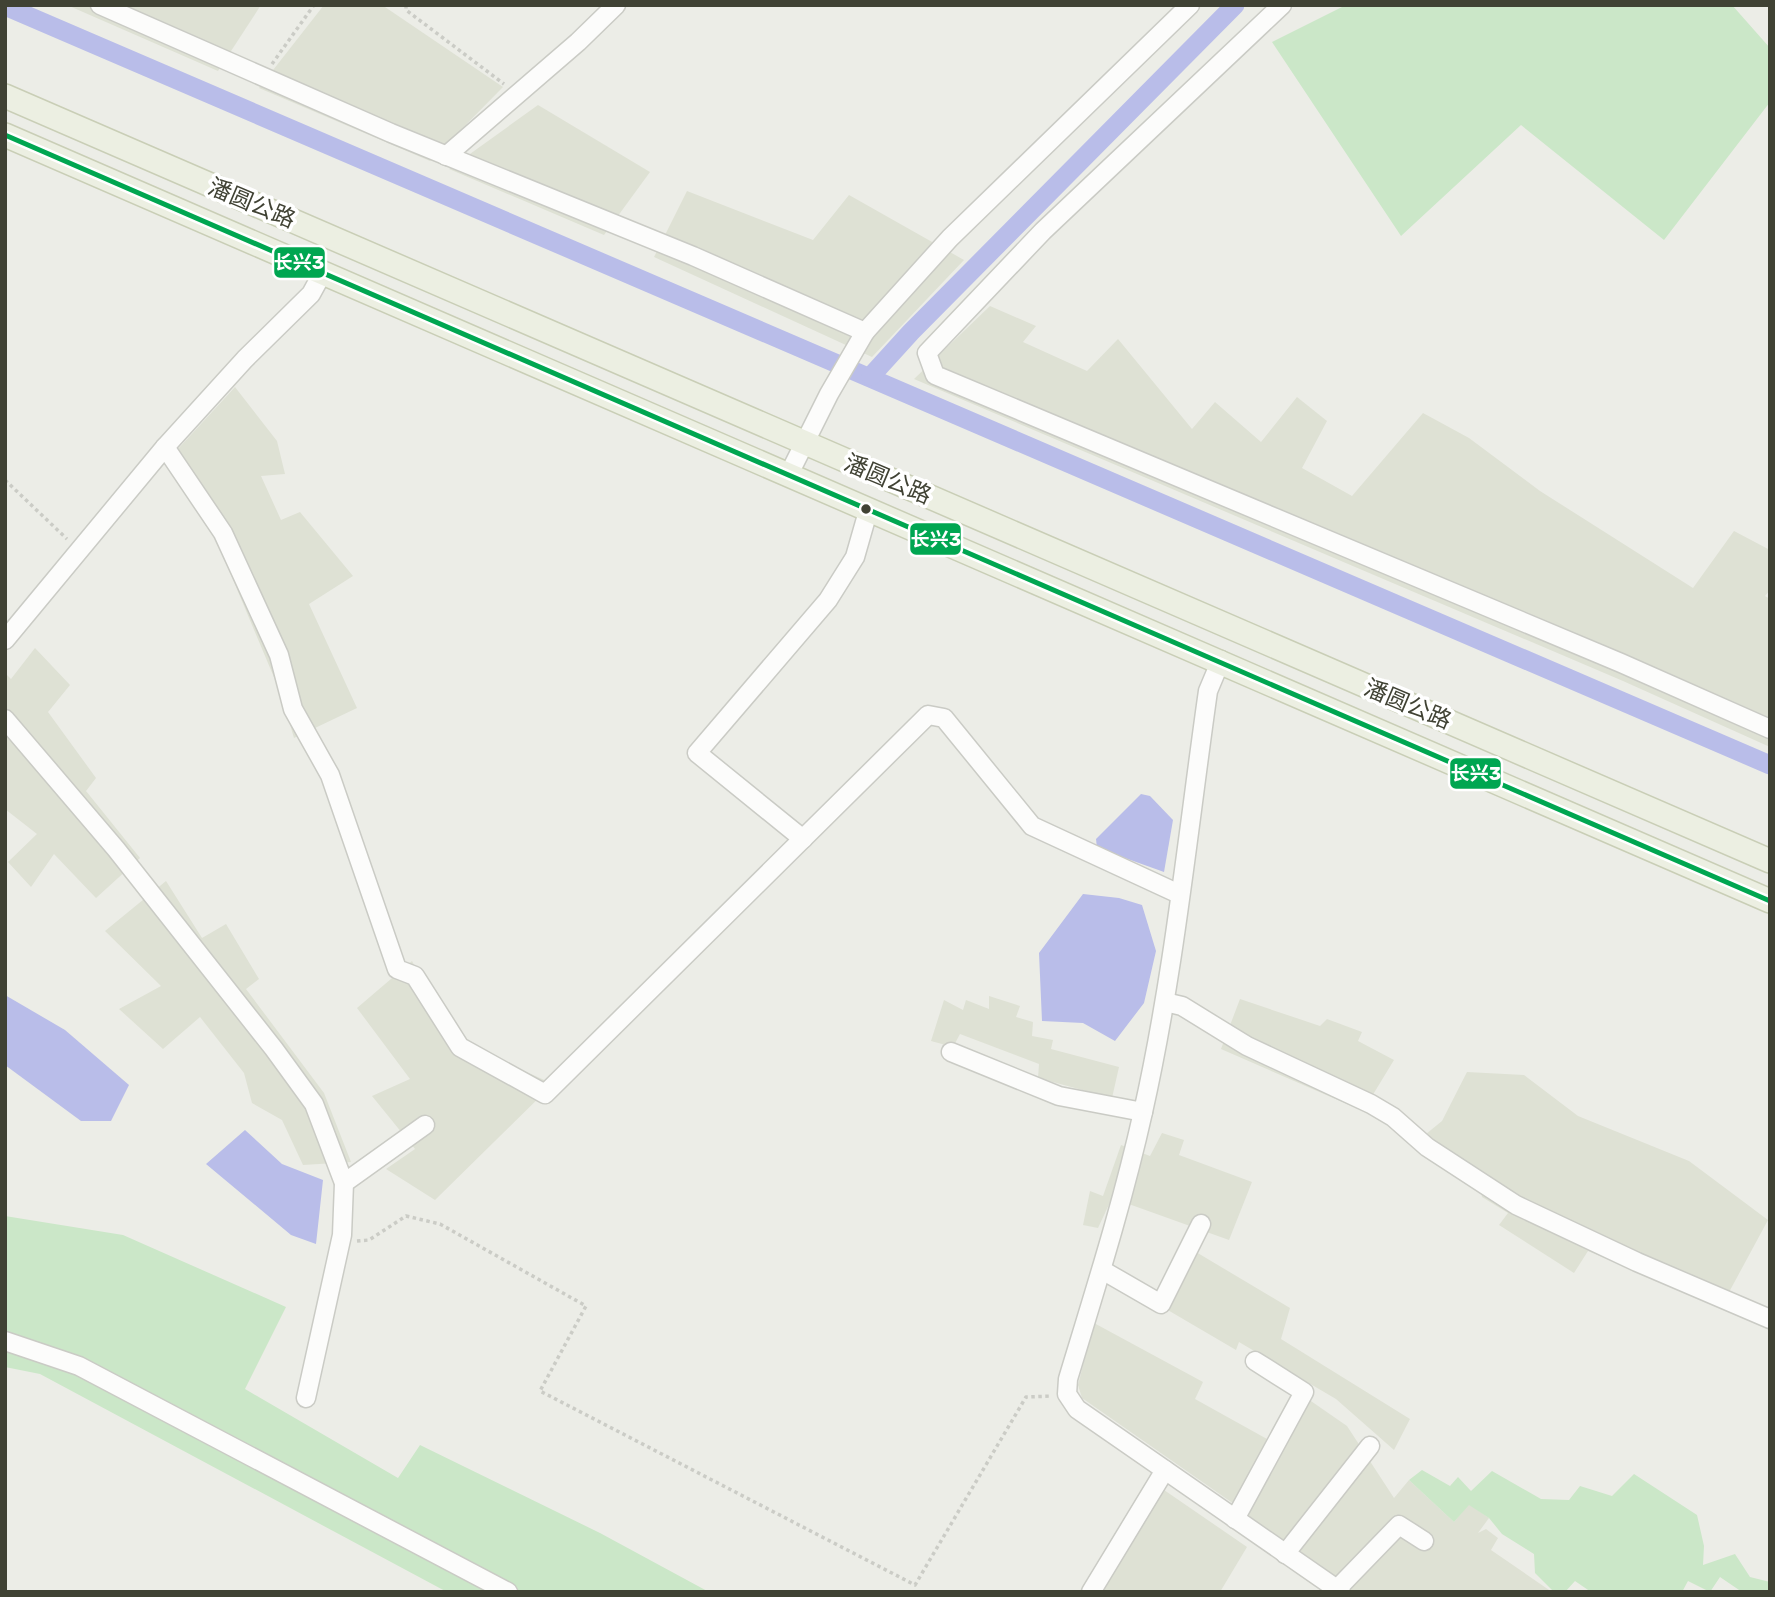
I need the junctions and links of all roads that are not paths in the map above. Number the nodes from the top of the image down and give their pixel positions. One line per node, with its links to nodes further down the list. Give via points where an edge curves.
1 (100, 5): 7 (street)
2 (616, 5): 7 (street)
3 (1190, 5): 9 (street, via 950,237)
4 (1282, 5): 17 (street, via 1044,232 928,353 935,376)
5 (5, 96): 10 (main road, 潘圆公路)
6 (5, 135): 8 (main road, 潘圆公路)
7 (446, 156): 9 (street)
8 (323, 272): 11 (street, via 311,295); 12 (main road, 潘圆公路)
9 (865, 332): 10 (street)
10 (804, 442): 12 (street); 19 (main road, 潘圆公路)
11 (165, 447): 14 (street); 18 (street, via 223,533 279,655 293,709 330,775 397,969 415,976 460,1047 545,1094)
12 (789, 474): 13 (main road, 潘圆公路)
13 (869, 508): 15 (main road, 潘圆公路); 18 (street, via 855,557 828,600 697,753)
14 (5, 640)
15 (1221, 660): 20 (street, via 1208,691); 21 (main road, 潘圆公路)
16 (5, 719): 26 (street, via 116,849 274,1049 314,1104)
17 (1770, 729)
18 (803, 839): 20 (street, via 928,715 944,718 1032,826)
19 (1770, 861)
20 (1179, 894): 22 (street)
21 (1770, 901)
22 (1165, 1002): 24 (street); 29 (street, via 1182,1006 1247,1046 1371,1104 1516,1205)
23 (951, 1052): 24 (street, via 1059,1096)
24 (1143, 1112): 28 (street)
25 (425, 1125): 26 (street)
26 (344, 1183): 32 (street, via 342,1236)
27 (1201, 1224): 28 (street, via 1161,1304)
28 (1102, 1270): 34 (street, via 1068,1378 1068,1394 1076,1409)
29 (1770, 1318)
30 (5, 1341): 39 (street, via 79,1366)
31 (1255, 1361): 35 (street, via 1304,1392)
32 (306, 1398)
33 (1370, 1446): 37 (street)
34 (1165, 1470): 35 (street); 40 (street)
35 (1235, 1519): 37 (street)
36 (1424, 1541): 38 (street, via 1399,1525)
37 (1285, 1553): 38 (street)
38 (1339, 1591)
39 (508, 1592)
40 (1091, 1592)

